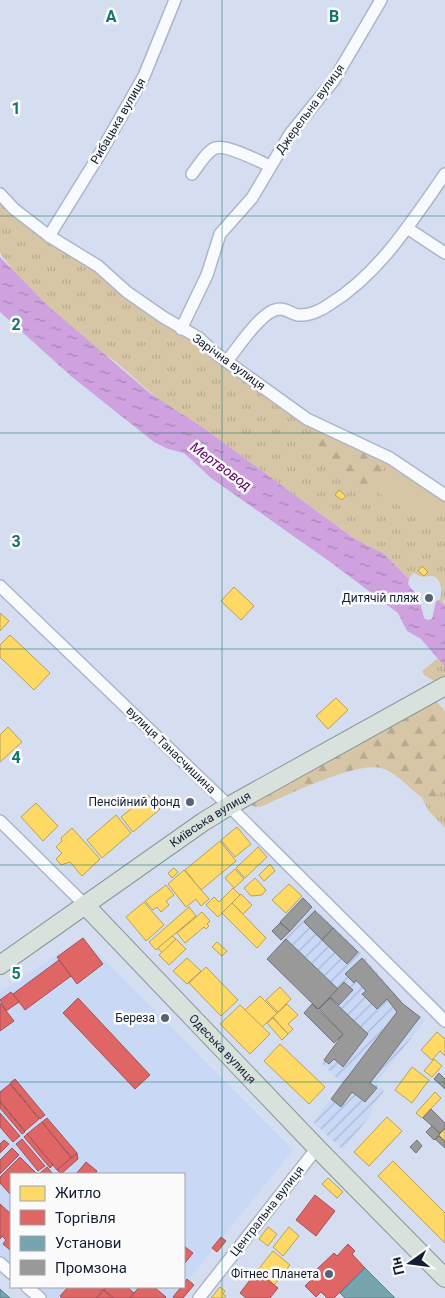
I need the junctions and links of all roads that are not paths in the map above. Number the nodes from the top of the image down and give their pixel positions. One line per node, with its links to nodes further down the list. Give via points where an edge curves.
1 (175, 0): 8 (street, Рибацька вулиця, via 144,76)
2 (382, 0): 3 (street, Джерельна вулиця, via 334,80 290,134)
3 (270, 166): 4 (street, Джерельна вулиця, via 224,146 209,153); 10 (street, Джерельна вулиця, via 252,198 220,234 207,275)
4 (192, 174)
5 (445, 174): 7 (street)
6 (0, 194): 8 (street, Зарічна вулиця)
7 (407, 228): 9 (street); 11 (street, via 391,249 348,291 310,314 298,315 280,309 270,312)
8 (49, 236): 10 (street, Зарічна вулиця, via 98,266 127,292)
9 (445, 253)
10 (182, 328): 11 (street, Зарічна вулиця)
11 (227, 361): 12 (street, Зарічна вулиця, via 307,420 390,458)
12 (445, 494)
13 (0, 586): 15 (street, вулиця Танасчишина)
14 (439, 690): 15 (main road, Київська вулиця)
15 (229, 806): 17 (main road, Київська вулиця); 19 (street, вулиця Танасчишина)
16 (0, 821): 17 (street, Одеська вулиця)
17 (84, 905): 18 (main road, Київська вулиця); 20 (main road, Одеська вулиця)
18 (0, 965)
19 (445, 1021)
20 (317, 1148): 23 (main road, Одеська вулиця); 26 (street, Центральна вулиця)
21 (0, 1263): 22 (street)
22 (10, 1272)
23 (445, 1278)
24 (28, 1288): 25 (street)
25 (40, 1298)
26 (199, 1298)

